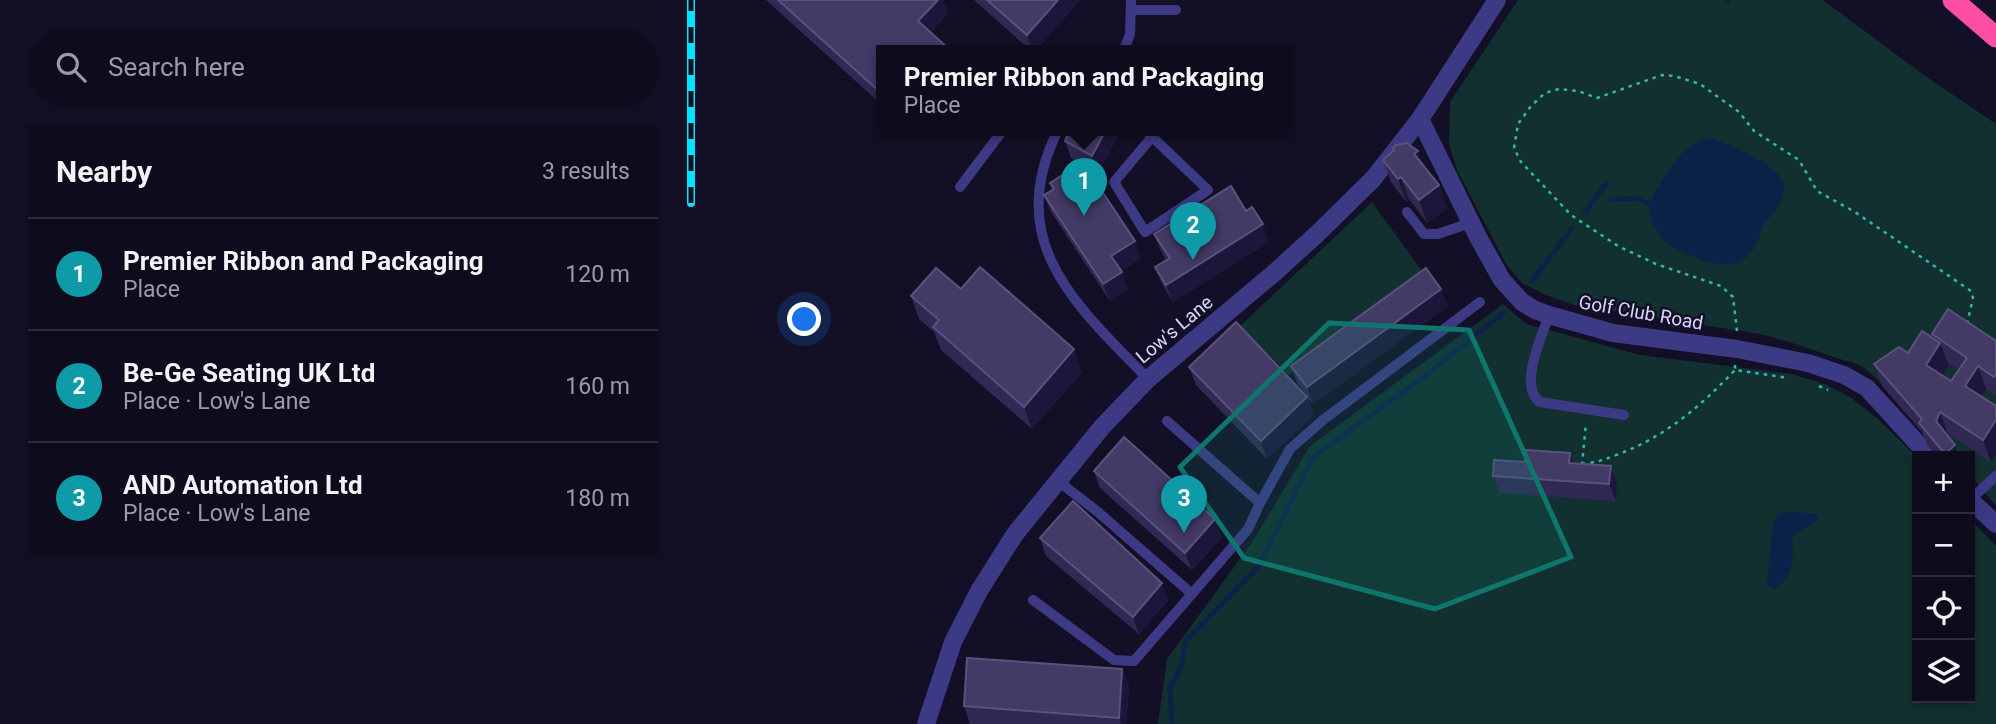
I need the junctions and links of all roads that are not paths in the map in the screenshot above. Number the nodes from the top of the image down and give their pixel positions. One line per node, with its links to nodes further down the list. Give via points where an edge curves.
1 (1497, 0): 7 (street, Low's Lane)
2 (1953, 0): 5 (highway)
3 (1131, 5): 4 (lane); 6 (lane)
4 (1177, 10)
5 (1996, 37)
6 (1126, 45)
7 (1420, 119): 14 (street, Golf Club Road); 17 (street, Low's Lane, via 1373,179 1317,234)
8 (998, 136): 12 (lane)
9 (1056, 136): 17 (lane, via 1037,194 1047,252 1060,281 1080,308)
10 (1148, 136): 11 (lane, via 1114,182 1146,232 1209,190)
11 (1151, 136)
12 (960, 187)
13 (1407, 212): 14 (lane, via 1424,234)
14 (1471, 223): 16 (street, Golf Club Road, via 1502,280 1522,302)
15 (1480, 302): 24 (lane, via 1290,449)
16 (1549, 315): 18 (lane, via 1529,385 1534,398); 20 (street, Golf Club Road, via 1614,333 1737,349 1844,375 1874,395)
17 (1148, 379): 22 (street, Low's Lane)
18 (1623, 415)
19 (1167, 421): 24 (lane)
20 (1924, 451)
21 (1996, 476): 23 (lane)
22 (1058, 481): 27 (lane); 29 (street, Low's Lane, via 1015,534 979,591 953,642)
23 (1975, 495)
24 (1260, 503): 27 (lane, via 1248,529)
25 (1975, 505): 26 (street)
26 (1996, 524)
27 (1192, 594): 28 (lane, via 1134,661 1114,660)
28 (1033, 600)
29 (926, 724)

